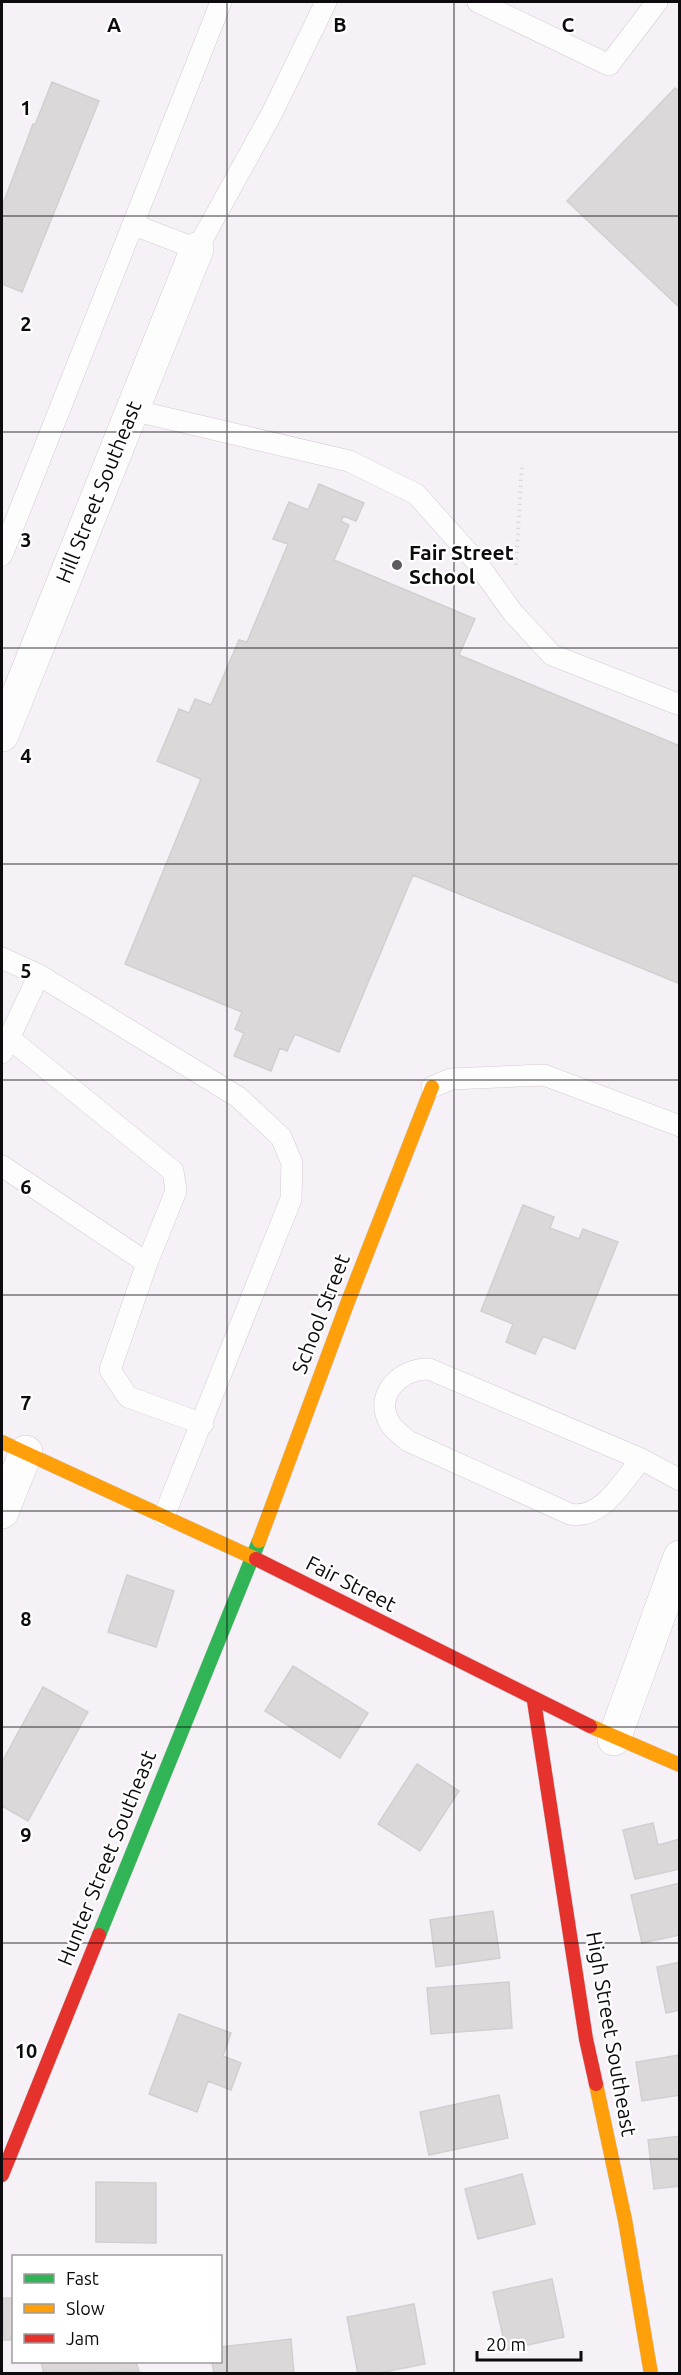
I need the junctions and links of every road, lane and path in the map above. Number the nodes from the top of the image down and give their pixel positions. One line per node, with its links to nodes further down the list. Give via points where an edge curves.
1 (221, 2): 5 (lane)
2 (326, 2): 6 (lane, via 272,113)
3 (478, 2): 4 (lane, via 609,64)
4 (657, 2)
5 (134, 225): 6 (lane); 9 (lane)
6 (197, 249): 7 (street, Hill Street Southeast)
7 (132, 410): 11 (lane, via 349,460 416,494 476,560 513,613 552,655); 12 (street, Hill Street Southeast)
8 (522, 464): 10 (path)
9 (2, 555)
10 (516, 565)
11 (680, 705)
12 (2, 735)
13 (2, 958): 14 (lane)
14 (39, 975): 15 (lane); 20 (lane, via 238,1097 281,1137 292,1162 291,1199)
15 (5, 1046): 19 (lane, via 173,1170 176,1191)
16 (432, 1088): 17 (lane, via 451,1079 544,1075); 26 (street, School Street)
17 (680, 1126)
18 (2, 1167): 19 (lane)
19 (147, 1263): 20 (lane, via 110,1370 128,1397)
20 (203, 1424): 25 (lane)
21 (14, 1447): 24 (street); 25 (street, Fair Street)
22 (641, 1459): 22 (lane, via 429,1368 415,1368 399,1376 387,1394 384,1410 392,1426 408,1441 570,1514 580,1516 597,1509); 23 (lane)
23 (680, 1480)
24 (2, 1512)
25 (164, 1516): 26 (street, Fair Street)
26 (252, 1557): 28 (street, Fair Street); 31 (street, Hunter Street Southeast)
27 (680, 1557): 29 (street)
28 (534, 1701): 29 (street, Fair Street); 32 (street, High Street Southeast, via 586,2039 625,2220)
29 (614, 1739): 30 (street, Fair Street)
30 (680, 1765)
31 (2, 2175)
32 (651, 2373)

